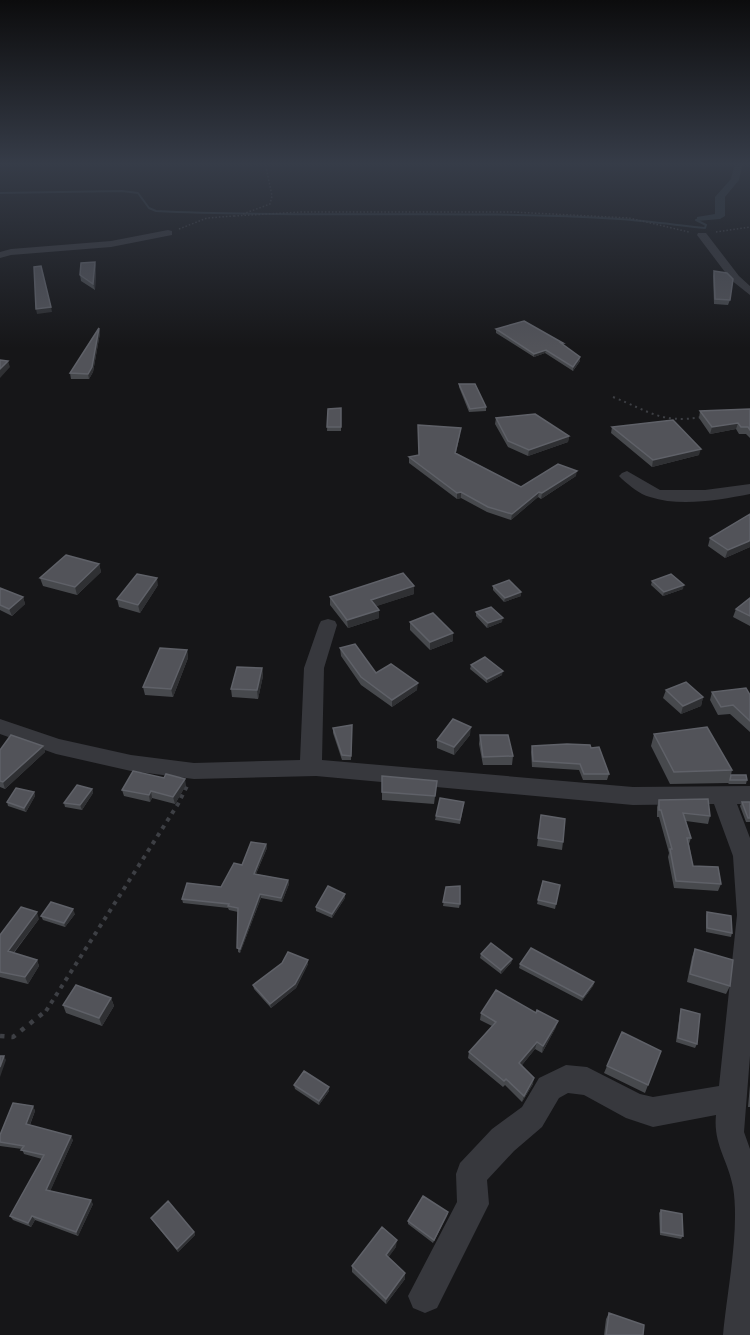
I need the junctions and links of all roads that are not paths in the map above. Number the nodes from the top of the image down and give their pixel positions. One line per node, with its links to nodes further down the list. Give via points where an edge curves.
1 (168, 233): 3 (street, via 111,244)
2 (702, 235): 4 (street)
3 (0, 255)
4 (750, 292)
5 (627, 476): 6 (street, via 660,495 732,494)
6 (750, 489)
7 (328, 625): 9 (street, via 314,668)
8 (0, 726): 9 (street, via 56,746 120,761 194,771)
9 (311, 768): 10 (street, via 633,796)
10 (722, 794): 11 (street); 12 (street, via 745,856 749,915)
11 (750, 795)
12 (732, 1098): 13 (street, via 729,1131); 14 (street, via 653,1112 636,1108 587,1081 566,1079 549,1088 532,1117 471,1174 473,1204)
13 (749, 1186): 15 (street, via 750,1225)
14 (425, 1296)
15 (740, 1335)

